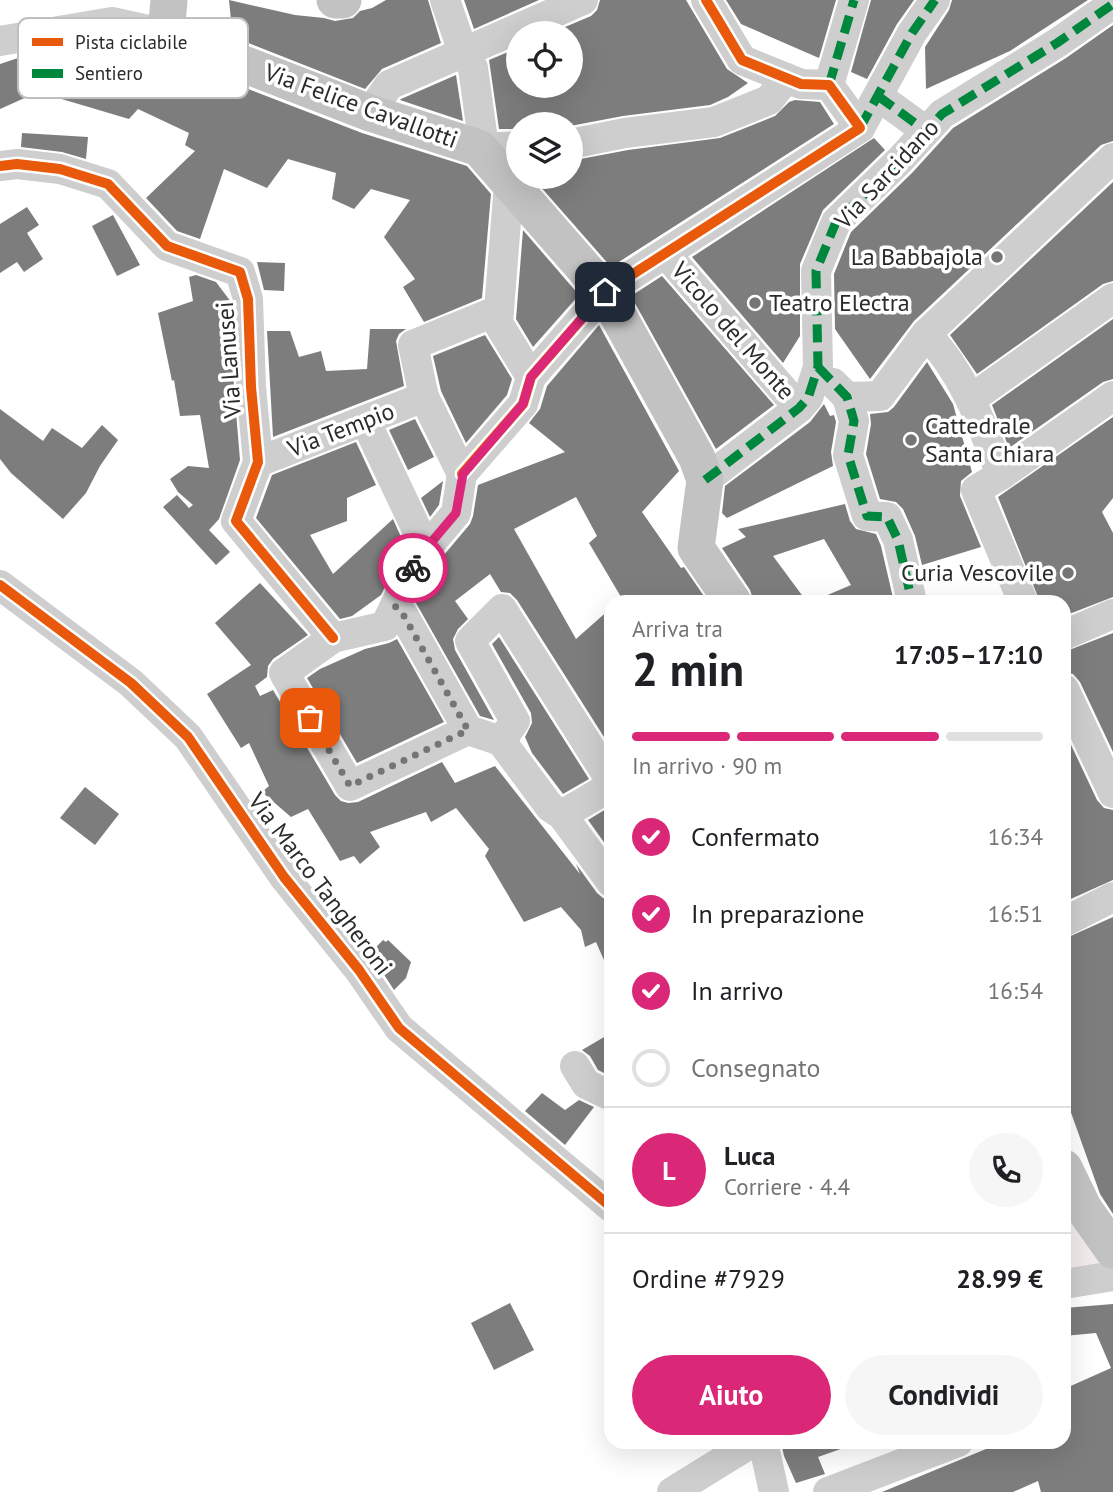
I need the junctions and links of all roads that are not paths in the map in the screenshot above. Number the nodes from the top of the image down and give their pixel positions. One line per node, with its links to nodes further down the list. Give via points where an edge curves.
1 (335, 0): 2 (main road)
2 (343, 0)
3 (445, 0): 11 (street)
4 (583, 0): 11 (street)
5 (706, 0): 13 (street, via 742,61)
6 (854, 0): 14 (street)
7 (935, 0): 15 (street)
8 (1113, 4): 17 (street, Via Sarcidano)
9 (18, 38): 10 (street, Via Felice Cavallotti)
10 (0, 41)
11 (463, 52): 16 (street, via 390,85); 21 (street, via 473,68)
12 (248, 55): 16 (main road, Via Felice Cavallotti)
13 (786, 78): 14 (street, via 801,84); 19 (street, via 769,100 714,122)
14 (829, 85): 18 (street)
15 (878, 96): 17 (street); 18 (street)
16 (370, 113): 21 (main road, Via Felice Cavallotti)
17 (934, 122): 30 (street, Via Sarcidano, via 836,222 816,271)
18 (860, 128): 25 (street)
19 (583, 141)
20 (506, 147): 21 (street)
21 (480, 148): 24 (main road)
22 (1113, 158): 29 (street)
23 (0, 166): 38 (street, Via Lanusei, via 60,169 108,184 167,246 240,272 248,299)
24 (520, 196): 26 (main road); 28 (street)
25 (666, 254): 26 (street); 36 (street, Vicolo del Monte)
26 (605, 292): 31 (street); 41 (main road)
27 (1113, 298): 35 (street)
28 (499, 310): 31 (street, via 498,323); 33 (street, via 413,345)
29 (926, 334): 34 (street, via 880,396); 35 (street, via 943,351)
30 (818, 367): 34 (street); 36 (street, Via Sarcidano)
31 (531, 377): 39 (street, via 523,404)
32 (1113, 396): 40 (street)
33 (424, 397): 37 (street, Via Tempio); 39 (street)
34 (847, 397): 45 (street, via 854,421 848,455 867,516 887,517 898,540)
35 (971, 399): 40 (street)
36 (804, 403): 41 (street)
37 (365, 420): 38 (street, Via Tempio); 42 (street)
38 (258, 462): 50 (street, Via Lanusei, via 236,521)
39 (463, 474): 42 (street, via 456,513)
40 (1002, 475): 46 (street, via 976,490)
41 (705, 480): 44 (main road, via 696,548)
42 (426, 549): 47 (street)
43 (0, 585): 63 (street, Via Marco Tangheroni, via 131,683 188,737 284,877 359,970 398,1028)
44 (728, 595)
45 (910, 595)
46 (1020, 595)
47 (395, 606): 50 (street, via 386,625); 52 (street)
48 (1113, 614): 49 (street)
49 (1071, 632)
50 (333, 638): 52 (street, via 284,673 350,786)
51 (1071, 703): 56 (street)
52 (468, 730): 53 (street)
53 (501, 741): 54 (street, via 515,721 470,641 502,609); 57 (street, via 550,807)
54 (604, 770)
55 (604, 790): 57 (street)
56 (1113, 793)
57 (562, 815): 58 (street)
58 (604, 872)
59 (1113, 897): 60 (street)
60 (1071, 918)
61 (575, 1066): 62 (street, via 586,1084)
62 (604, 1093)
63 (604, 1201)
64 (1074, 1211): 65 (main road)
65 (1113, 1250)
66 (1113, 1276): 67 (street)
67 (1071, 1283)
68 (741, 1449): 71 (street)
69 (765, 1449): 72 (street)
70 (940, 1449): 73 (street)
71 (673, 1492)
72 (774, 1492)
73 (828, 1492)

